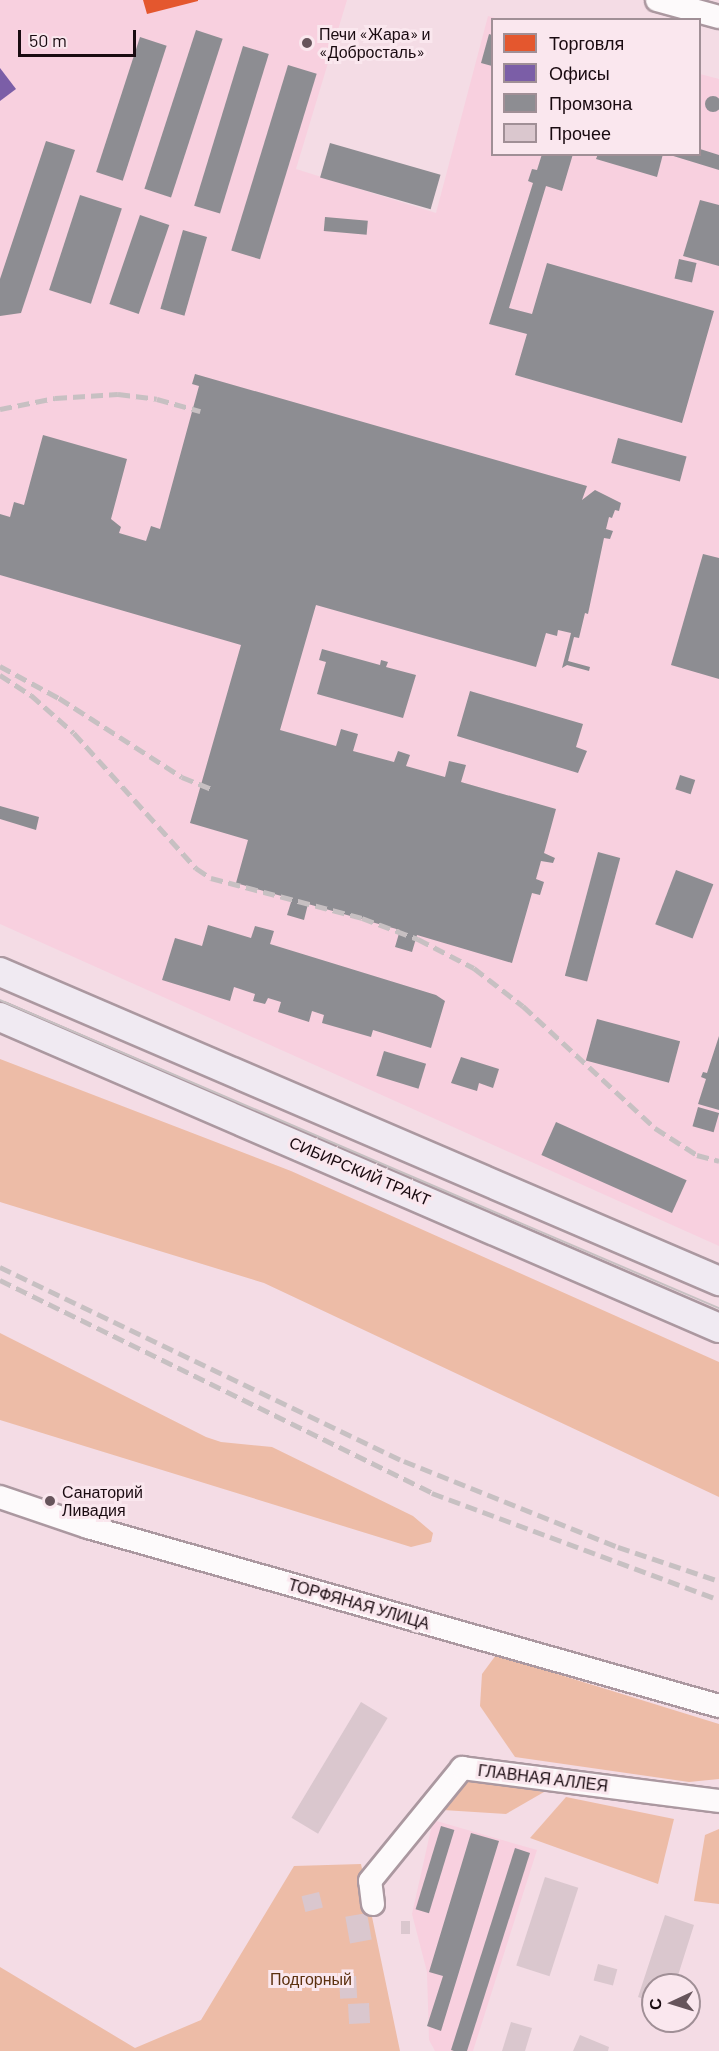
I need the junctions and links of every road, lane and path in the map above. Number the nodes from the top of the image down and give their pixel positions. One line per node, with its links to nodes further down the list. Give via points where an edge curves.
1 (657, 0): 2 (street)
2 (719, 17)
3 (0, 972): 5 (main road)
4 (0, 1017): 6 (main road, СИБИРСКИЙ ТРАКТ)
5 (719, 1281)
6 (719, 1328)
7 (0, 1497): 8 (street, ТОРФЯНАЯ УЛИЦА, via 88,1527)
8 (719, 1706)
9 (719, 1801): 10 (street, ГЛАВНАЯ АЛЛЕЯ, via 462,1768 370,1881)
10 (374, 1904)

